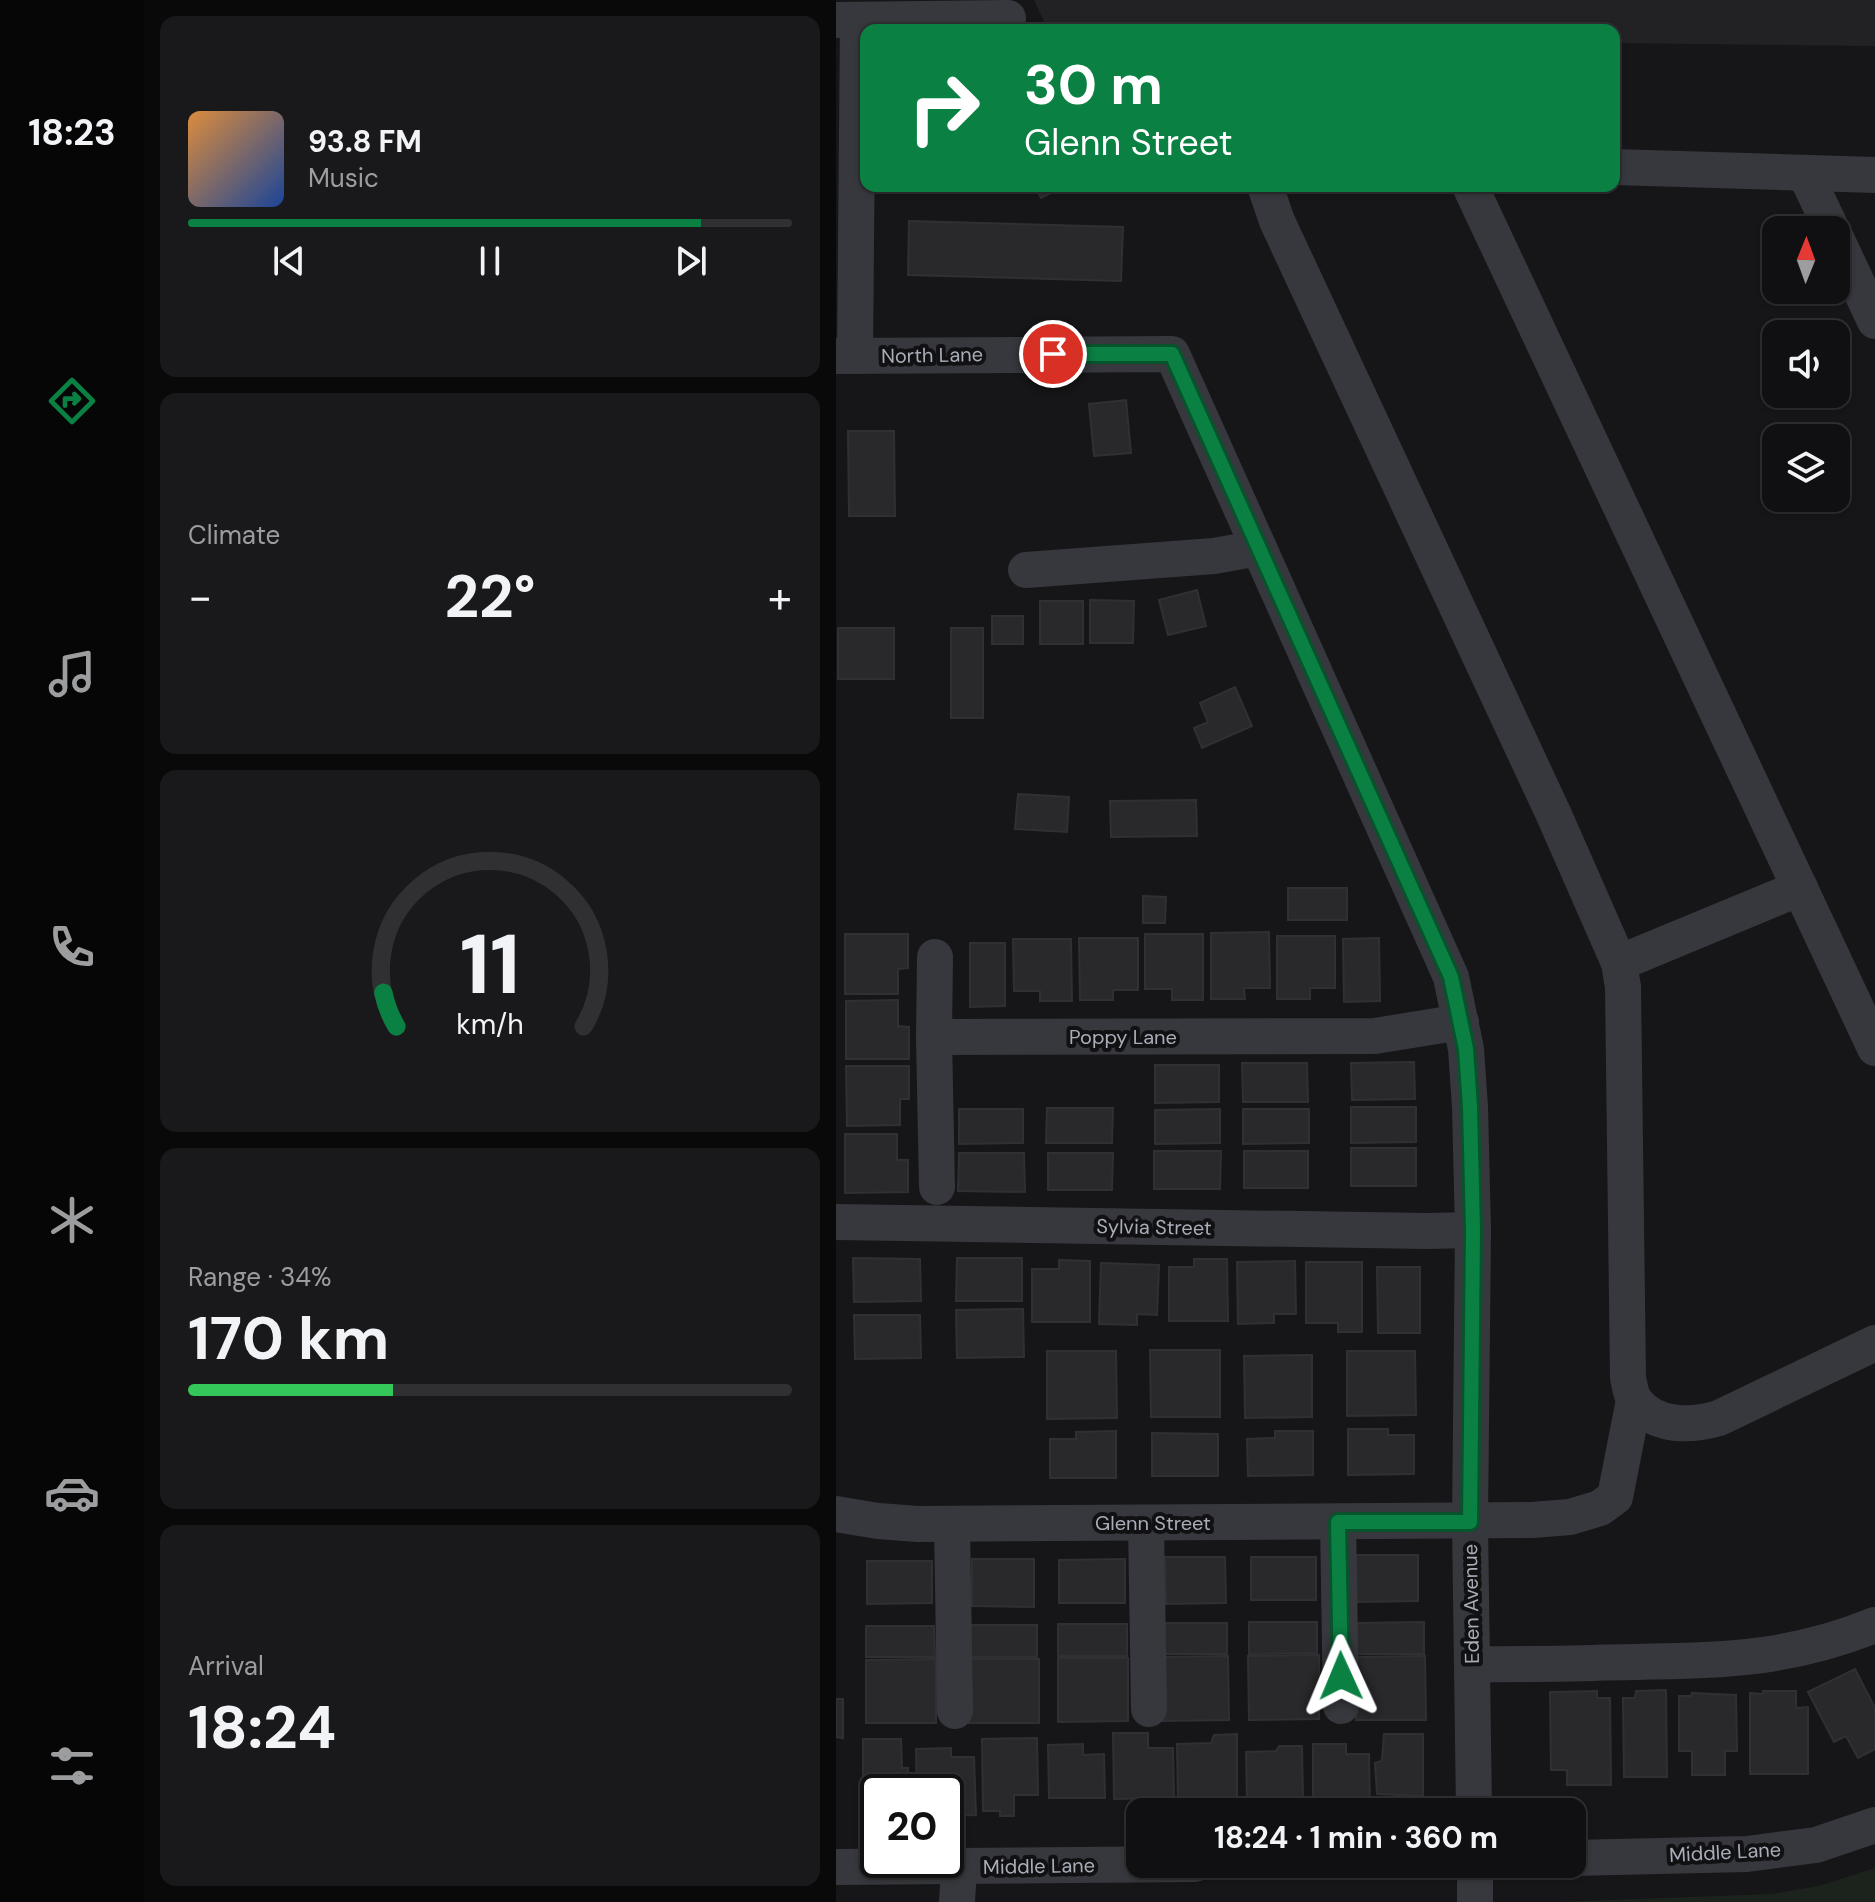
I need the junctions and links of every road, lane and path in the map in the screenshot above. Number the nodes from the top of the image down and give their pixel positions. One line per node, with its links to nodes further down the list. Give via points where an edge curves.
1 (1008, 18): 2 (street)
2 (847, 20): 12 (street)
3 (1620, 167): 4 (street)
4 (1805, 173): 5 (street); 8 (street)
5 (1875, 175)
6 (1267, 192): 17 (street)
7 (1473, 192): 15 (street)
8 (1825, 216)
9 (1850, 268): 10 (street)
10 (1875, 321)
11 (1172, 354): 12 (street, North Lane); 13 (street, Eden Avenue)
12 (846, 356)
13 (1259, 548): 14 (street); 18 (street, Eden Avenue, via 1451,977)
14 (1026, 570)
15 (1800, 888): 17 (street); 20 (street)
16 (935, 957): 19 (street)
17 (1619, 963): 25 (street, via 1628,1378)
18 (1461, 1022): 19 (street, Poppy Lane, via 1375,1036); 23 (street, Eden Avenue, via 1470,1107)
19 (934, 1037): 21 (street)
20 (1875, 1048)
21 (937, 1187)
22 (836, 1222): 23 (street, Sylvia Street)
23 (1473, 1230): 28 (street, Eden Avenue)
24 (1875, 1343): 25 (street, via 1698,1424 1650,1416)
25 (1634, 1400): 28 (street, Glenn Street, via 1615,1497 1570,1517)
26 (836, 1514): 30 (street, Glenn Street)
27 (1338, 1522): 28 (street, Glenn Street); 29 (street, Glenn Street); 33 (street)
28 (1470, 1522): 32 (street, Eden Avenue)
29 (1146, 1523): 30 (street, Glenn Street); 34 (street)
30 (952, 1524): 35 (street)
31 (1875, 1625): 32 (street, via 1835,1642 1738,1659)
32 (1472, 1664): 36 (street, Eden Avenue)
33 (1341, 1706)
34 (1149, 1709)
35 (955, 1711)
36 (1474, 1798)
37 (1875, 1825): 38 (street, Middle Lane, via 1816,1845 1747,1854)
38 (1586, 1858)
39 (836, 1867): 42 (street, Middle Lane)
40 (1126, 1870): 42 (street, Middle Lane)
41 (1475, 1878): 43 (street)
42 (958, 1884)
43 (1475, 1902)

